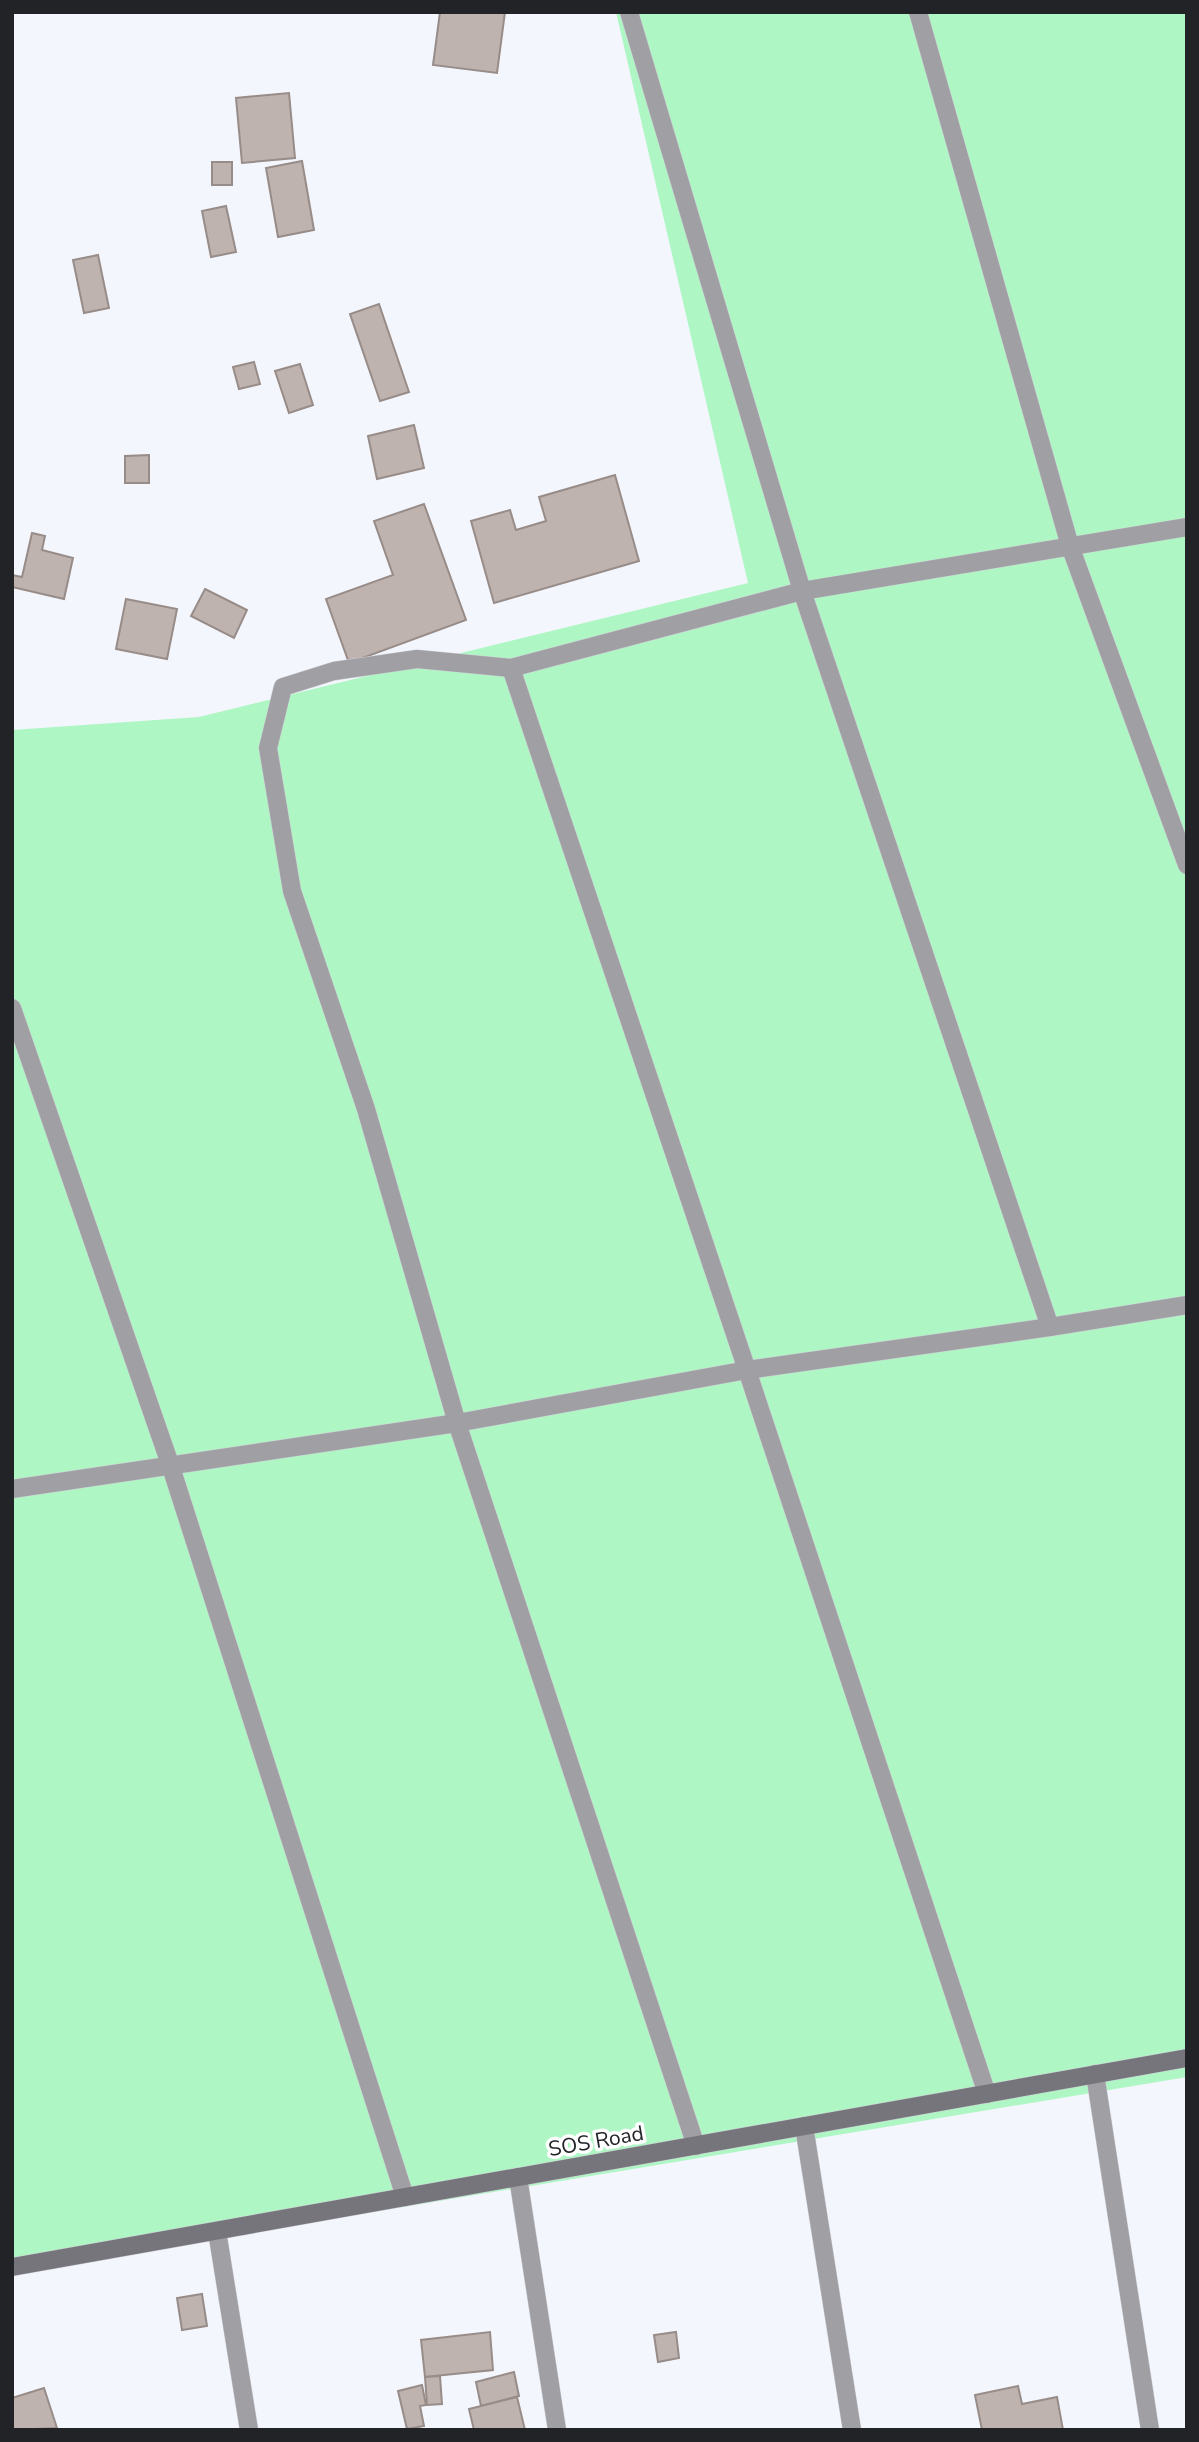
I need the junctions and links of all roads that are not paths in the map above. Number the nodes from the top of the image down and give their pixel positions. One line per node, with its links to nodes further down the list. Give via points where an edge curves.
1 (629, 12): 5 (street)
2 (918, 12): 4 (street)
3 (1187, 527): 4 (street)
4 (1070, 545): 5 (street); 7 (street)
5 (802, 591): 6 (street); 10 (street)
6 (511, 667): 11 (street); 12 (street, via 417,659 334,671 283,688 268,748 292,891 366,1109)
7 (1187, 865)
8 (12, 1008): 13 (street)
9 (1187, 1305): 10 (street)
10 (1050, 1327): 11 (street)
11 (747, 1370): 12 (street); 17 (street)
12 (457, 1423): 13 (street); 19 (street)
13 (170, 1464): 14 (street); 21 (street)
14 (12, 1489)
15 (1187, 2058): 16 (street, SOS Road)
16 (1095, 2074): 17 (street, SOS Road); 27 (street)
17 (986, 2094): 18 (street, SOS Road)
18 (804, 2126): 19 (street, SOS Road); 26 (street)
19 (696, 2146): 20 (street, SOS Road)
20 (518, 2177): 21 (street, SOS Road); 25 (street)
21 (405, 2197): 22 (street, SOS Road)
22 (217, 2231): 23 (street, SOS Road); 24 (street)
23 (12, 2267)
24 (249, 2430)
25 (557, 2430)
26 (852, 2430)
27 (1150, 2430)

